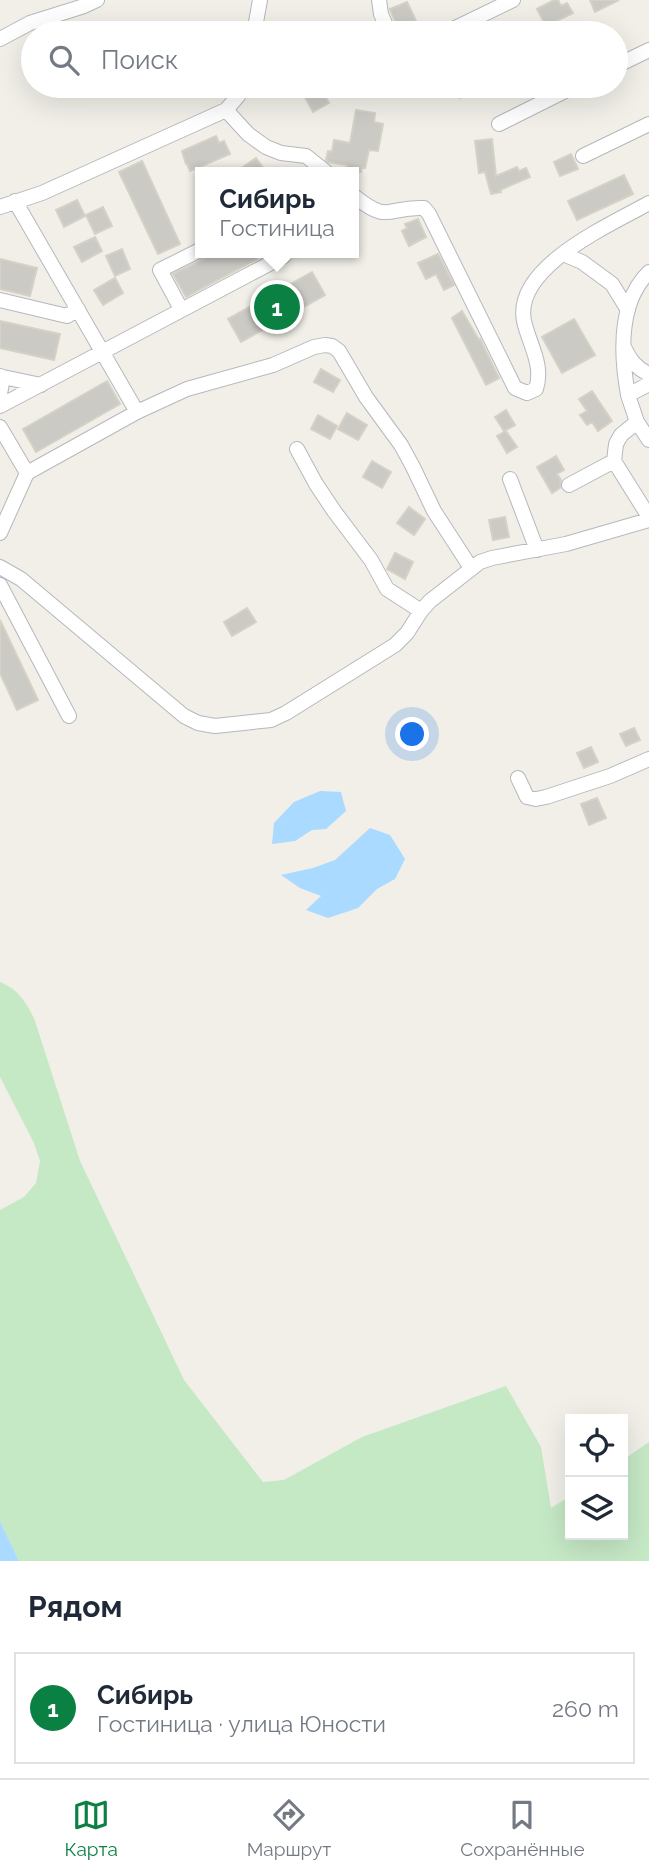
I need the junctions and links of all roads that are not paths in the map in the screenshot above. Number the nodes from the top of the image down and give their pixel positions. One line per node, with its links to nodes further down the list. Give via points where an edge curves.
1 (97, 0): 5 (street)
2 (260, 0): 6 (street)
3 (379, 0): 7 (street)
4 (513, 0): 8 (street)
5 (36, 21)
6 (256, 21)
7 (384, 21)
8 (470, 21)
9 (21, 28): 10 (street)
10 (0, 39)
11 (649, 50): 12 (street)
12 (628, 60)
13 (236, 98): 15 (street)
14 (551, 98): 16 (street)
15 (226, 110): 19 (street, via 266,147 306,156); 21 (street)
16 (499, 124)
17 (649, 124): 18 (street)
18 (583, 156)
19 (320, 167)
20 (359, 200): 25 (street, via 380,212 424,208 515,388 527,393 536,389 539,379 523,320 524,306 531,284)
21 (15, 201): 23 (street); 29 (street)
22 (649, 203): 25 (street)
23 (0, 207)
24 (195, 252): 30 (street, via 160,270)
25 (563, 254): 31 (street, via 612,284)
26 (267, 258): 30 (street)
27 (649, 272): 31 (street, via 636,288)
28 (0, 300): 29 (street, via 67,316)
29 (79, 309): 33 (street)
30 (181, 309): 33 (street)
31 (628, 310): 32 (street)
32 (624, 346): 34 (street, via 635,366); 39 (street)
33 (103, 352): 37 (street); 41 (street)
34 (649, 374)
35 (2, 377): 37 (street); 38 (street)
36 (649, 384): 39 (street)
37 (41, 385): 40 (street)
38 (0, 394)
39 (628, 396): 42 (street)
40 (0, 407)
41 (137, 412): 47 (street); 54 (street, via 314,346 332,346 401,446 434,511)
42 (637, 422): 44 (street); 46 (street, via 615,444)
43 (0, 427): 47 (street)
44 (649, 440)
45 (297, 449): 56 (street, via 387,589)
46 (614, 461): 49 (street); 50 (street)
47 (27, 474): 51 (street)
48 (510, 478): 52 (street)
49 (569, 485)
50 (649, 518): 52 (street)
51 (0, 533)
52 (537, 550): 54 (street, via 492,558)
53 (0, 567): 56 (street, via 21,579 184,716 215,726 271,720 286,713 395,645)
54 (471, 568): 56 (street)
55 (0, 585): 57 (street)
56 (421, 611)
57 (69, 716)
58 (649, 759): 59 (street, via 536,799 527,797)
59 (518, 778)

